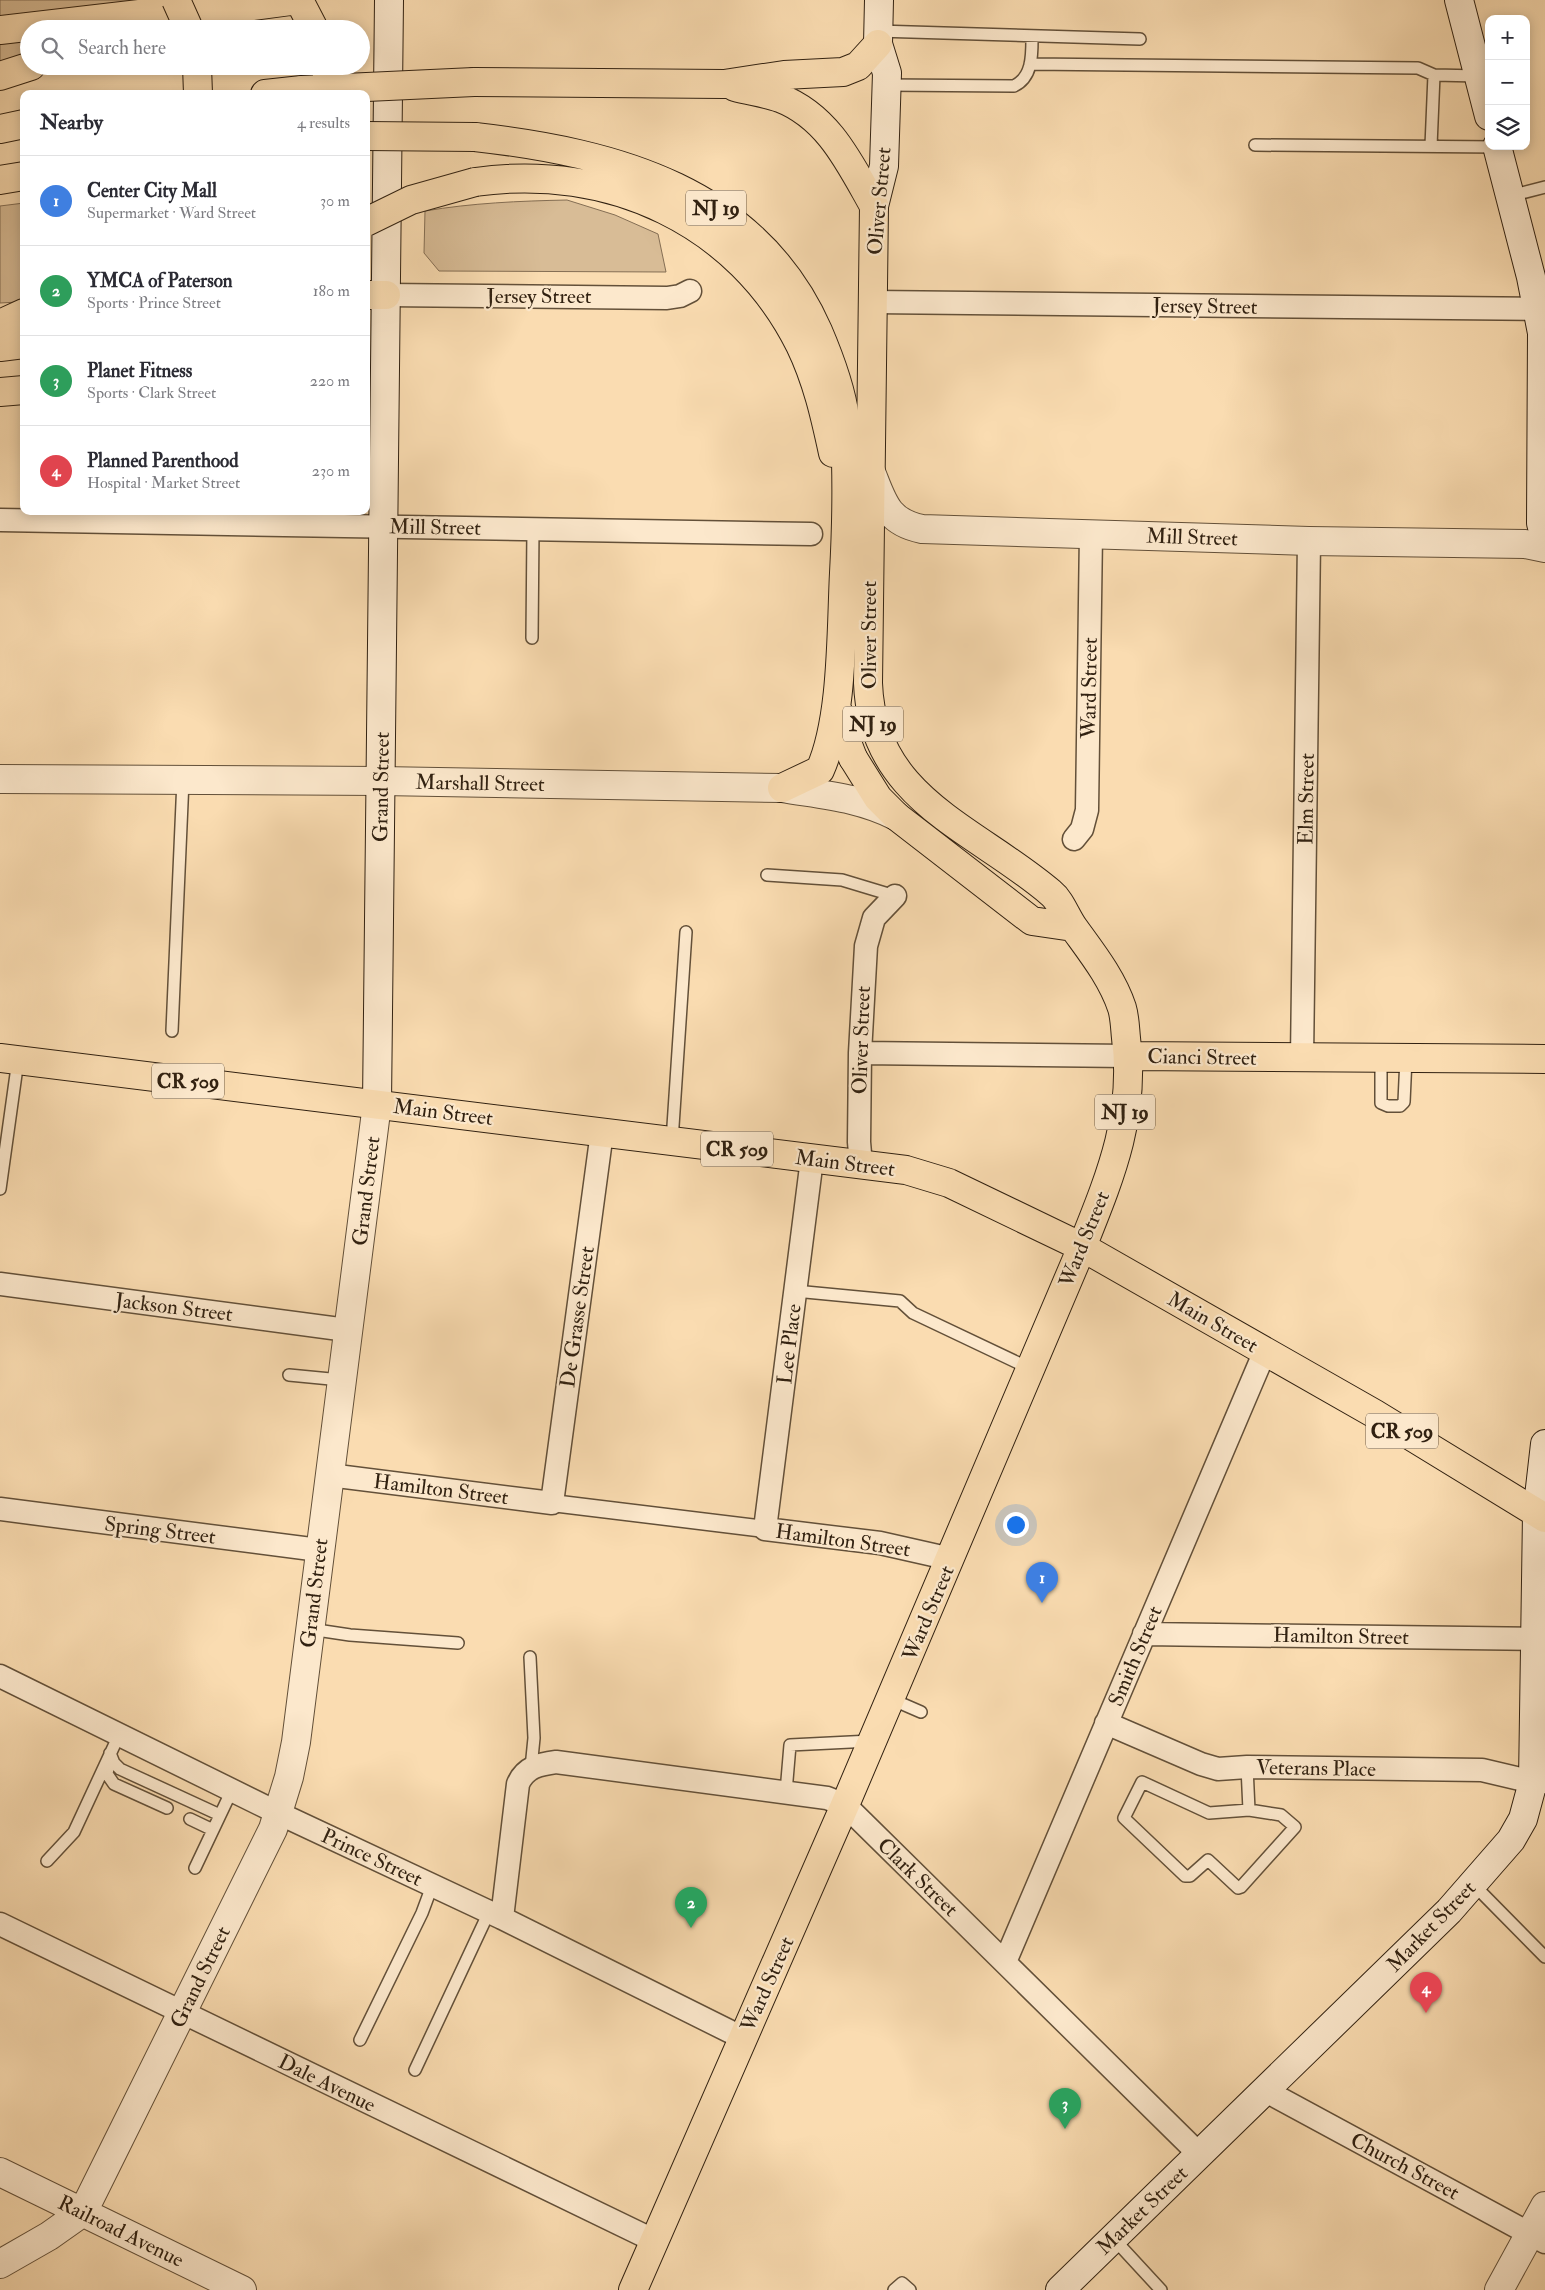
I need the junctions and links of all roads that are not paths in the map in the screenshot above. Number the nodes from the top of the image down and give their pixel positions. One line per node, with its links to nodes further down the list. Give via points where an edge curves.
1 (176, 0): 8 (main road, bridge)
2 (298, 0): 9 (main road); 10 (main road)
3 (389, 0): 43 (street, Grand Street)
4 (879, 0): 14 (street, Oliver Street)
5 (1459, 0): 22 (street)
6 (87, 20): 7 (main road, via 156,12)
7 (191, 20)
8 (194, 20)
9 (200, 20)
10 (309, 20)
11 (20, 28): 12 (main road)
12 (0, 30)
13 (1032, 36): 14 (lane); 15 (lane); 16 (lane)
14 (878, 38): 23 (main road, via 858,66 843,72 784,75); 24 (street, Oliver Street, via 887,73)
15 (1140, 39)
16 (1030, 64): 20 (lane, via 1418,68); 24 (lane, via 1022,82 1014,86)
17 (20, 70): 21 (main road)
18 (197, 75): 25 (main road)
19 (327, 75): 27 (main road, bridge)
20 (1434, 75): 22 (lane); 33 (lane)
21 (0, 76)
22 (1479, 76): 28 (street)
23 (724, 84): 26 (main road, bridge, via 474,82); 40 (main road, via 779,98 798,106 818,122 839,144)
24 (886, 85): 40 (street, Oliver Street, via 884,166)
25 (198, 90)
26 (302, 90)
27 (329, 90)
28 (1486, 105)
29 (20, 125): 30 (main road)
30 (0, 128)
31 (370, 136): 55 (main road, NJ 19, bridge, via 475,138 560,149 605,160 672,184 726,215 771,256 792,282 810,312 836,376 845,418)
32 (1255, 145): 33 (lane)
33 (1432, 146): 34 (lane)
34 (1485, 147)
35 (1498, 150): 39 (street)
36 (20, 177): 37 (main road)
37 (0, 180)
38 (1545, 187): 39 (lane)
39 (1510, 196): 45 (street)
40 (874, 206): 44 (main road, Oliver Street / NJ 19)
41 (370, 220): 55 (main road, bridge, via 411,200 475,182 539,178 612,189 664,210 712,239 770,298 800,345 820,396)
42 (690, 291): 43 (street, Jersey Street, via 667,298)
43 (376, 295): 57 (street, Grand Street)
44 (872, 302): 45 (street, Jersey Street); 54 (main road, Oliver Street / NJ 19)
45 (1538, 309): 61 (street, via 1542,334 1541,523)
46 (0, 312): 47 (main road)
47 (20, 312)
48 (20, 314): 49 (main road)
49 (0, 324)
50 (20, 344): 51 (main road)
51 (0, 347)
52 (20, 390): 53 (main road)
53 (0, 392)
54 (871, 472): 59 (street, Mill Street, via 889,514 907,526 941,531); 74 (main road, Oliver Street / NJ 19, via 868,683 870,713 879,742 894,769 917,793 1052,894)
55 (847, 514): 65 (main road, NJ 19)
56 (0, 520): 57 (street, Mill Street)
57 (384, 526): 58 (street, Mill Street); 68 (street, Grand Street)
58 (533, 528): 60 (street, Mill Street); 64 (lane)
59 (1090, 533): 62 (street, Mill Street); 71 (street, Ward Street, via 1087,810 1082,829)
60 (811, 534)
61 (1545, 539)
62 (1309, 541): 63 (street, Mill Street, via 1525,544); 79 (street, Elm Street)
63 (1545, 548)
64 (532, 638)
65 (838, 687): 69 (main road, via 830,744 820,770); 70 (main road, NJ 19, via 839,716 853,758 878,798)
66 (0, 779): 67 (street, Marshall Street)
67 (183, 780): 68 (street, Marshall Street); 76 (lane)
68 (381, 781): 69 (street, Marshall Street); 82 (street, Grand Street)
69 (782, 788): 70 (street, Marshall Street, via 860,800)
70 (896, 816): 74 (main road, NJ 19, via 1032,920)
71 (1074, 839)
72 (767, 875): 73 (lane, via 842,880)
73 (895, 896): 77 (street, Oliver Street, via 874,918 868,931)
74 (1074, 927): 78 (main road, Ward Street / NJ 19, via 1112,985 1122,1010)
75 (686, 932): 84 (lane)
76 (172, 1031)
77 (860, 1053): 78 (street, Cianci Street); 86 (street, Oliver Street)
78 (1128, 1056): 79 (main road, Cianci Street); 88 (main road, Ward Street / NJ 19, via 1121,1142)
79 (1302, 1058): 81 (main road, Cianci Street)
80 (9, 1059): 82 (main road, Main Street / CR 509); 87 (lane)
81 (1545, 1059)
82 (377, 1104): 83 (main road, Main Street / CR 509); 91 (street, Grand Street)
83 (602, 1132): 84 (main road, Main Street / CR 509); 98 (street, De Grasse Street)
84 (672, 1141): 85 (main road, Main Street / CR 509)
85 (812, 1159): 86 (main road, Main Street / CR 509); 90 (street, Lee Place)
86 (861, 1165): 88 (main road, Main Street / CR 509, via 906,1170 949,1182)
87 (0, 1189)
88 (1082, 1247): 92 (main road, Main Street / CR 509); 93 (main road, Ward Street)
89 (0, 1284): 91 (street, Jackson Street)
90 (795, 1291): 93 (lane, via 900,1301 913,1313); 101 (street, Lee Place)
91 (347, 1330): 95 (street, Grand Street)
92 (1265, 1351): 100 (main road, Main Street / CR 509); 105 (street, Smith Street)
93 (1031, 1369): 103 (main road, Ward Street)
94 (289, 1375): 95 (lane)
95 (341, 1380): 97 (street, Grand Street)
96 (1545, 1444): 100 (street, Market Street)
97 (329, 1475): 98 (street, Hamilton Street); 102 (street, Grand Street)
98 (552, 1502): 101 (street)
99 (0, 1509): 102 (street, Spring Street)
100 (1541, 1516): 106 (street, Market Street)
101 (765, 1529): 103 (street, Hamilton Street, via 880,1543)
102 (320, 1550): 104 (street, Grand Street)
103 (950, 1559): 110 (main road, Ward Street)
104 (310, 1629): 107 (lane); 123 (street, Grand Street, via 296,1742)
105 (1144, 1634): 106 (street, Hamilton Street); 112 (street, Smith Street)
106 (1536, 1639): 117 (street, Market Street)
107 (458, 1643)
108 (530, 1657): 116 (lane, via 534,1738)
109 (0, 1676): 114 (street, Prince Street)
110 (891, 1699): 111 (lane); 113 (main road, Ward Street)
111 (921, 1712)
112 (1106, 1723): 115 (street, Veterans Place, via 1201,1764 1218,1769); 134 (street, Smith Street)
113 (873, 1741): 119 (lane, via 790,1745); 120 (main road, Ward Street)
114 (114, 1744): 118 (street, Prince Street); 121 (lane, via 107,1774 114,1784); 124 (lane, via 114,1763 120,1769); 127 (lane, via 74,1832)
115 (1248, 1767): 117 (street, Veterans Place, via 1482,1770); 122 (lane)
116 (531, 1768): 119 (street, Clark Street, via 556,1762); 131 (street, via 518,1784)
117 (1539, 1782): 129 (street, Market Street, via 1511,1840)
118 (232, 1790): 123 (street, Prince Street); 124 (lane)
119 (786, 1792): 120 (street, Clark Street, via 828,1798)
120 (845, 1805): 134 (street, Clark Street); 136 (main road, Ward Street)
121 (167, 1808)
122 (1250, 1810): 122 (lane, via 1209,1813 1142,1782 1124,1818 1185,1876 1190,1876 1208,1860 1241,1888 1295,1827 1281,1814)
123 (278, 1813): 130 (street, Prince Street); 135 (street, Grand Street)
124 (220, 1815): 126 (lane)
125 (190, 1819): 126 (lane)
126 (213, 1830): 128 (lane)
127 (47, 1861)
128 (195, 1868)
129 (1472, 1884): 133 (lane); 139 (street, Market Street, via 1450,1911)
130 (432, 1886): 131 (street, Prince Street); 137 (lane)
131 (495, 1915): 136 (street, Prince Street); 138 (lane)
132 (0, 1924): 135 (street, Dale Avenue)
133 (1545, 1957)
134 (1005, 1962): 140 (street, Clark Street)
135 (182, 2013): 143 (street, Grand Street); 146 (street, Dale Avenue)
136 (743, 2038): 146 (main road, Ward Street)
137 (360, 2040)
138 (415, 2070)
139 (1264, 2090): 140 (street, Market Street); 145 (street, Church Street)
140 (1199, 2154): 144 (street, Market Street)
141 (0, 2172): 143 (street, Railroad Avenue)
142 (1545, 2206): 145 (street)
143 (83, 2212): 147 (street); 148 (street, Railroad Avenue)
144 (1113, 2238): 153 (street, Market Street); 154 (lane)
145 (1538, 2238): 155 (street)
146 (655, 2241): 149 (main road, Ward Street); 150 (main road)
147 (0, 2264)
148 (242, 2290)
149 (634, 2290)
150 (647, 2290)
151 (894, 2290): 152 (lane, via 902,2282)
152 (910, 2290)
153 (1060, 2290)
154 (1161, 2290)
155 (1499, 2290)

